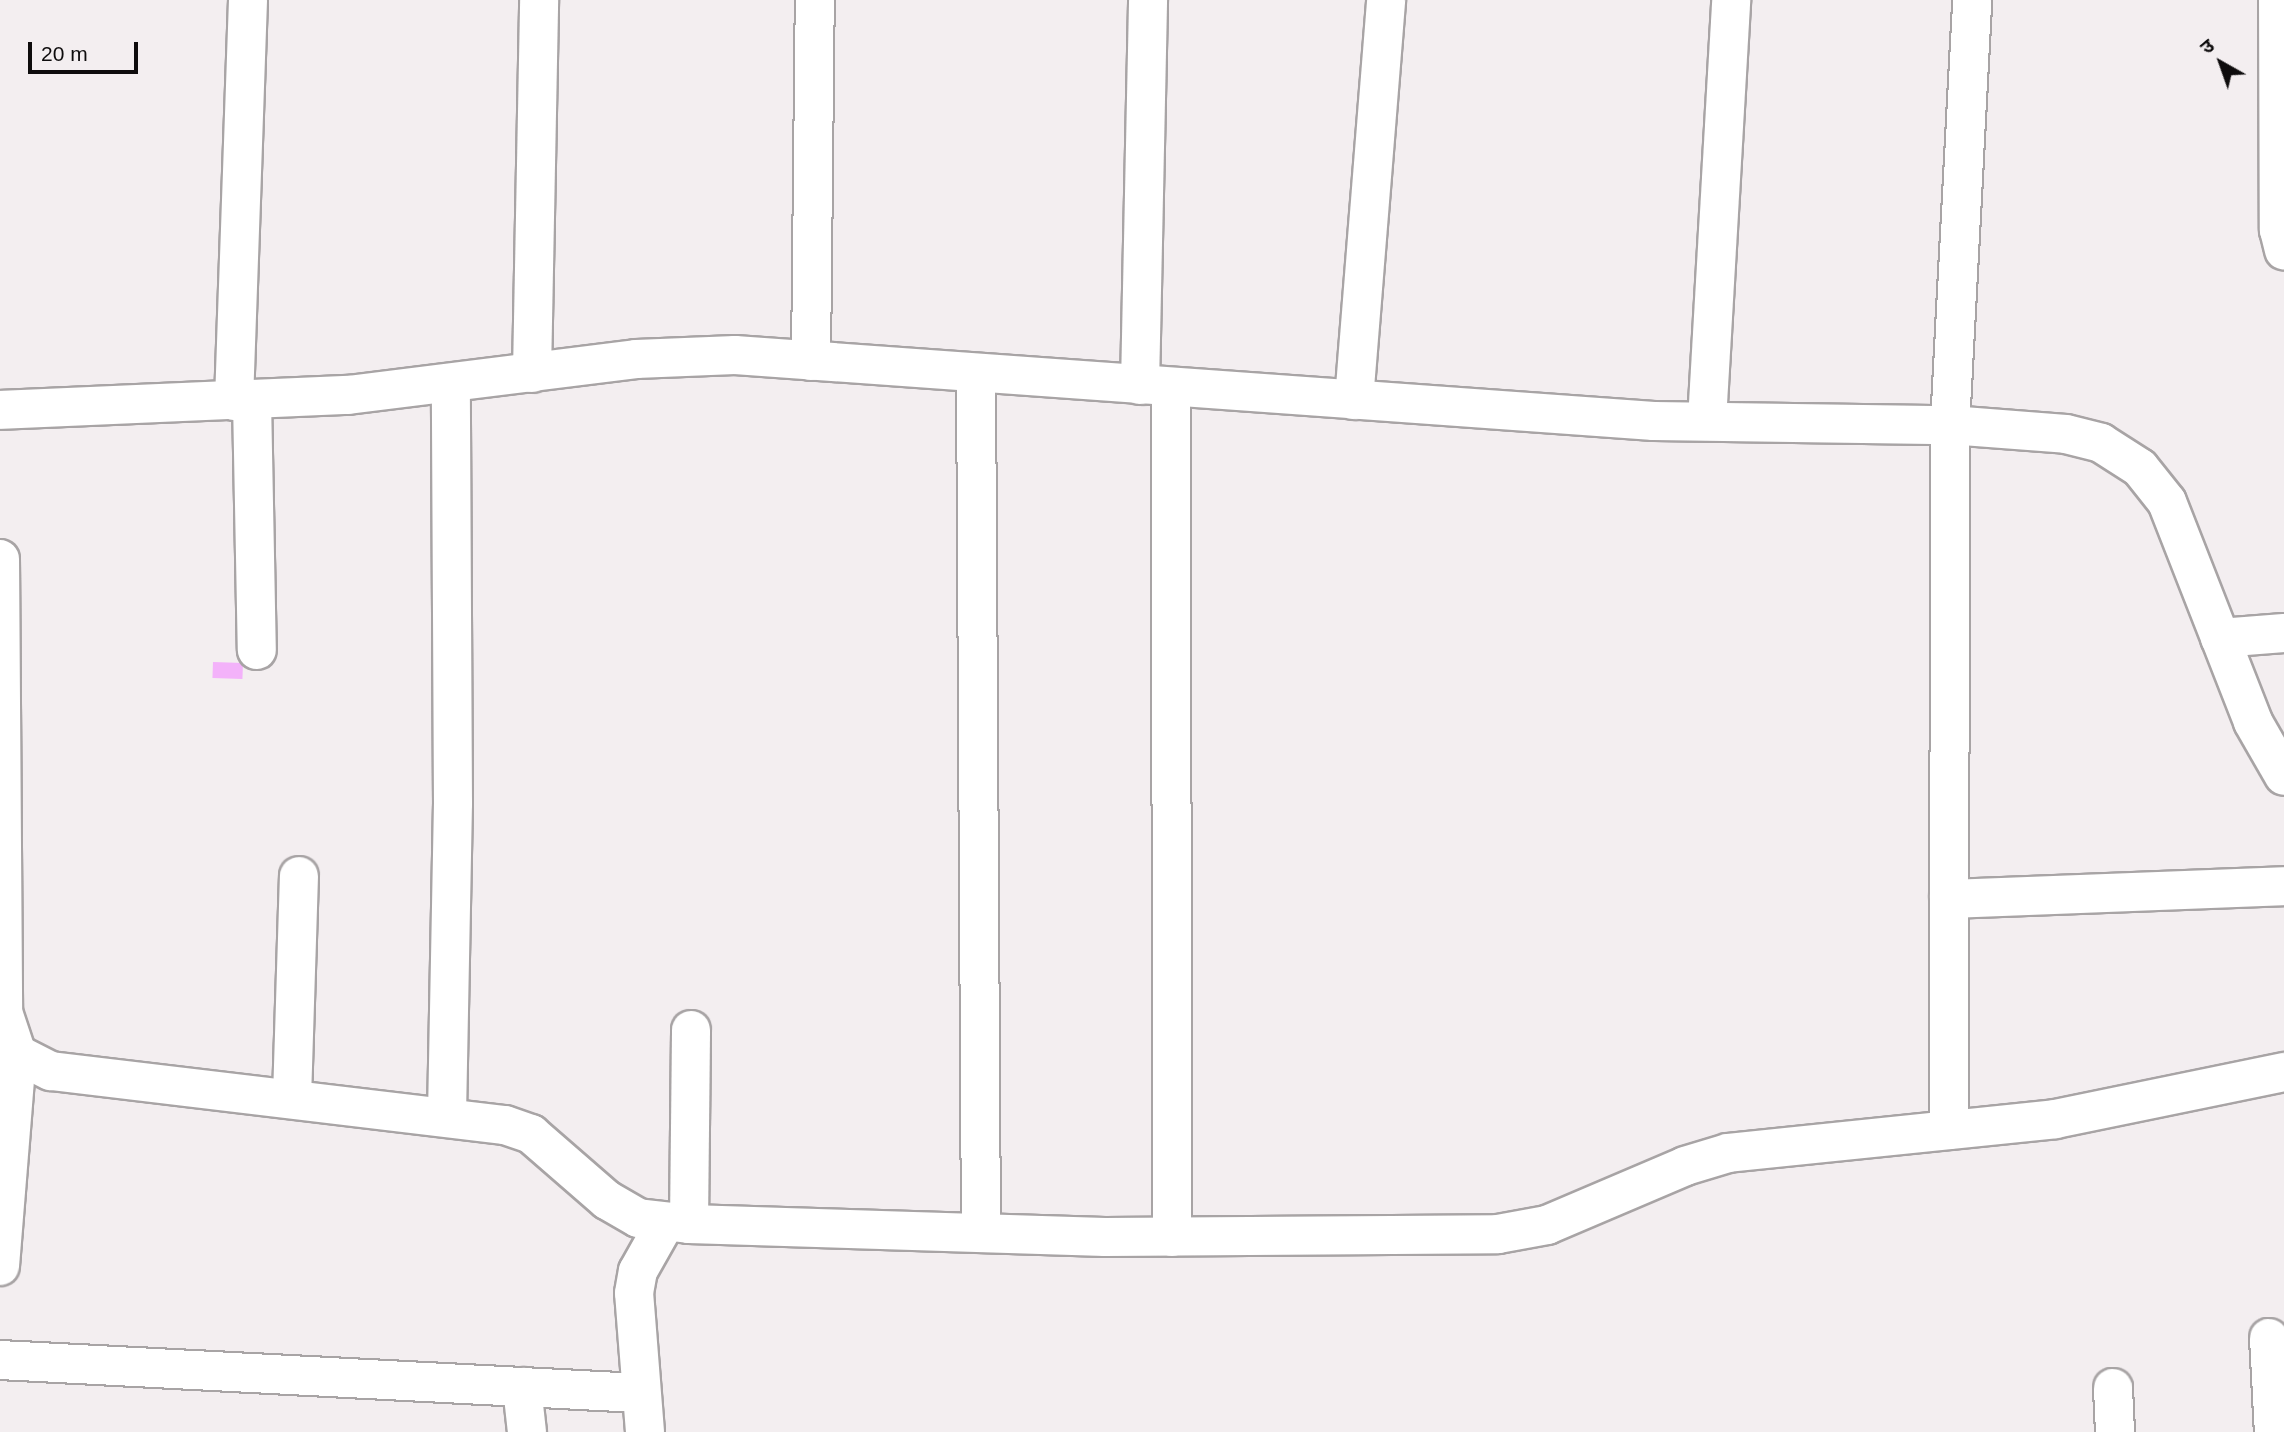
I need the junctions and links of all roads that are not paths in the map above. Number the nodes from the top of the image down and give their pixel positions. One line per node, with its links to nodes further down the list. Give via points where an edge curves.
1 (248, 0): 16 (street)
2 (539, 0): 11 (street)
3 (815, 0): 10 (street)
4 (1148, 0): 14 (street)
5 (1385, 0): 15 (street)
6 (1731, 0): 18 (street)
7 (1972, 0): 19 (street)
8 (2278, 0): 9 (street, via 2279,230)
9 (2284, 250)
10 (811, 361): 11 (street, via 735,355 636,359); 12 (street)
11 (533, 373): 13 (street)
12 (976, 374): 14 (street); 35 (street)
13 (451, 383): 16 (street); 32 (street, via 453,803)
14 (1155, 386): 15 (street); 36 (street)
15 (1354, 400): 18 (street)
16 (243, 401): 17 (street); 23 (street)
17 (0, 410)
18 (1707, 421): 19 (street)
19 (1950, 425): 22 (street, via 2066,434 2101,443 2140,468 2166,502); 27 (street)
20 (0, 559): 29 (street, via 3,1012)
21 (2284, 634): 22 (street)
22 (2220, 638): 24 (street, via 2253,722)
23 (257, 650)
24 (2284, 776)
25 (299, 876): 31 (street)
26 (2284, 886): 27 (street)
27 (1950, 899): 33 (street)
28 (691, 1030): 34 (street)
29 (17, 1054): 31 (street, via 51,1071); 37 (street)
30 (2284, 1072): 33 (street, via 2132,1107)
31 (292, 1098): 32 (street)
32 (447, 1115): 34 (street, via 531,1135 621,1210)
33 (1949, 1130): 36 (street, via 1728,1153 1685,1166 1547,1225 1498,1234)
34 (677, 1223): 35 (street); 42 (street, via 638,1271 634,1293)
35 (981, 1233): 36 (street)
36 (1172, 1237)
37 (0, 1266)
38 (2269, 1338): 46 (street)
39 (0, 1360): 40 (street)
40 (522, 1387): 42 (street); 43 (street)
41 (2113, 1388): 45 (street)
42 (639, 1393): 44 (street)
43 (527, 1432)
44 (645, 1432)
45 (2115, 1432)
46 (2274, 1432)

